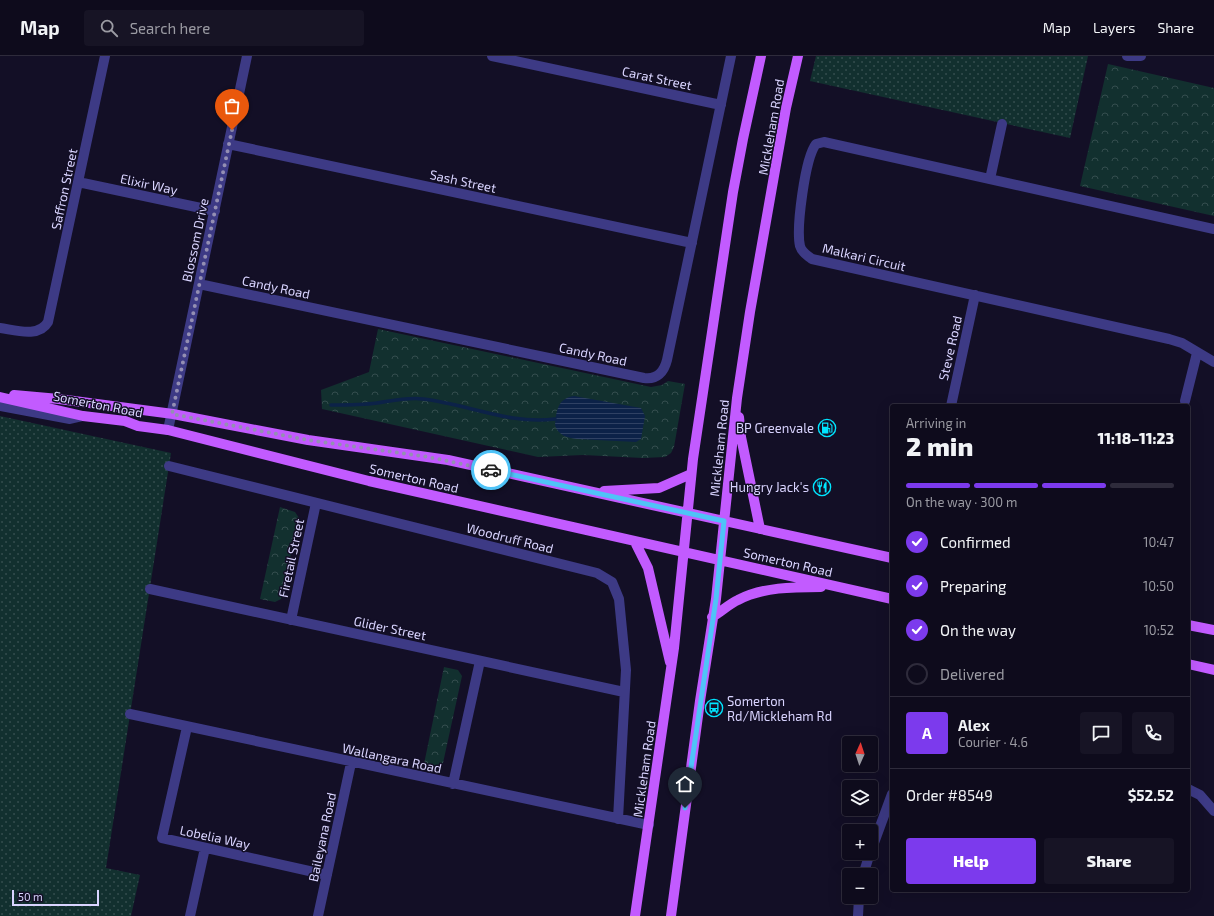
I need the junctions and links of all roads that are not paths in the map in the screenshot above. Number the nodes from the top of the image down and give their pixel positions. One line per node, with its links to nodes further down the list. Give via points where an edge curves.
1 (105, 56): 13 (street, Saffron Street)
2 (247, 56): 11 (street, Blossom Drive)
3 (492, 56): 9 (street, Carat Street)
4 (731, 56): 9 (street, Candy Road)
5 (761, 56): 32 (main road, Mickleham Road, via 733,192)
6 (798, 56): 24 (main road, Mickleham Road, via 755,273)
7 (1127, 56): 8 (street)
8 (1140, 56)
9 (722, 105): 16 (street, Candy Road)
10 (1002, 124): 12 (street)
11 (228, 144): 14 (street, Blossom Drive); 16 (street, Sash Street)
12 (990, 179): 15 (street, Malkari Circuit); 18 (street, Malkari Circuit, via 824,142 816,144 808,158 801,207 800,247 804,254 812,259)
13 (78, 182): 14 (street, Elixir Way); 19 (street, Saffron Street, via 50,316 45,327 35,332)
14 (215, 211): 17 (street, Blossom Drive)
15 (1214, 230)
16 (692, 243): 17 (street, Candy Road, via 666,365 658,376 650,379)
17 (199, 284): 28 (street, Blossom Drive)
18 (975, 295): 20 (street, Malkari Circuit, via 1169,339 1182,343); 26 (street, Steve Road)
19 (0, 328)
20 (1197, 353): 21 (street, Malkari Circuit); 25 (street)
21 (1214, 362)
22 (0, 394): 28 (main road, Somerton Road)
23 (0, 398): 29 (main road, Somerton Road)
24 (737, 398): 36 (main road, Mickleham Road); 37 (main road, via 741,437)
25 (1185, 401)
26 (950, 404)
27 (0, 406): 29 (street, via 70,419)
28 (172, 414): 30 (street, Blossom Drive); 33 (main road, Somerton Road, via 308,440 448,460)
29 (84, 416): 30 (main road, Somerton Road)
30 (168, 430): 38 (main road, Somerton Road, via 369,481)
31 (169, 466): 34 (street, Woodruff Road)
32 (691, 474): 33 (main road, via 659,488); 35 (main road, Mickleham Road)
33 (586, 491): 35 (main road, Somerton Road)
34 (316, 503): 46 (street, Firetail Street); 53 (street, Woodruff Road, via 597,573 612,582 619,599 626,670)
35 (687, 513): 36 (main road, Somerton Road); 39 (main road, Mickleham Road)
36 (724, 521): 37 (main road, Somerton Road); 41 (main road, Mickleham Road)
37 (760, 529): 40 (main road, Somerton Road)
38 (635, 542): 39 (main road, Somerton Road); 51 (main road, via 648,568)
39 (682, 552): 41 (main road, Somerton Road); 51 (main road, Mickleham Road)
40 (890, 558)
41 (720, 560): 42 (main road, Somerton Road); 45 (main road, Mickleham Road)
42 (839, 587): 44 (main road, Somerton Road); 45 (main road, via 787,587 756,593 738,600)
43 (150, 589): 46 (street, Glider Street)
44 (890, 599)
45 (712, 617): 70 (main road, Mickleham Road)
46 (291, 620): 49 (street, Glider Street)
47 (1190, 625): 48 (main road)
48 (1214, 630)
49 (480, 661): 53 (street, Glider Street); 57 (street)
50 (1190, 664): 52 (main road)
51 (672, 668): 62 (main road, Mickleham Road)
52 (1214, 670)
53 (624, 692): 61 (street, Woodruff Road)
54 (130, 714): 55 (street, Wallangara Road)
55 (187, 727): 56 (street, Wallangara Road); 64 (street, Lobelia Way, via 162,838)
56 (351, 763): 57 (street, Wallangara Road); 65 (street, Baileyana Road)
57 (453, 784): 61 (street, Wallangara Road)
58 (1190, 790): 60 (street, via 1200,795)
59 (890, 800): 63 (street)
60 (1214, 811)
61 (618, 819): 62 (street, Wallangara Road)
62 (649, 825): 69 (main road, Mickleham Road)
63 (878, 833)
64 (205, 848): 65 (street, Lobelia Way); 67 (street)
65 (327, 875): 68 (street, Baileyana Road)
66 (859, 904): 71 (street)
67 (190, 916)
68 (318, 916)
69 (635, 916)
70 (671, 916)
71 (858, 916)

